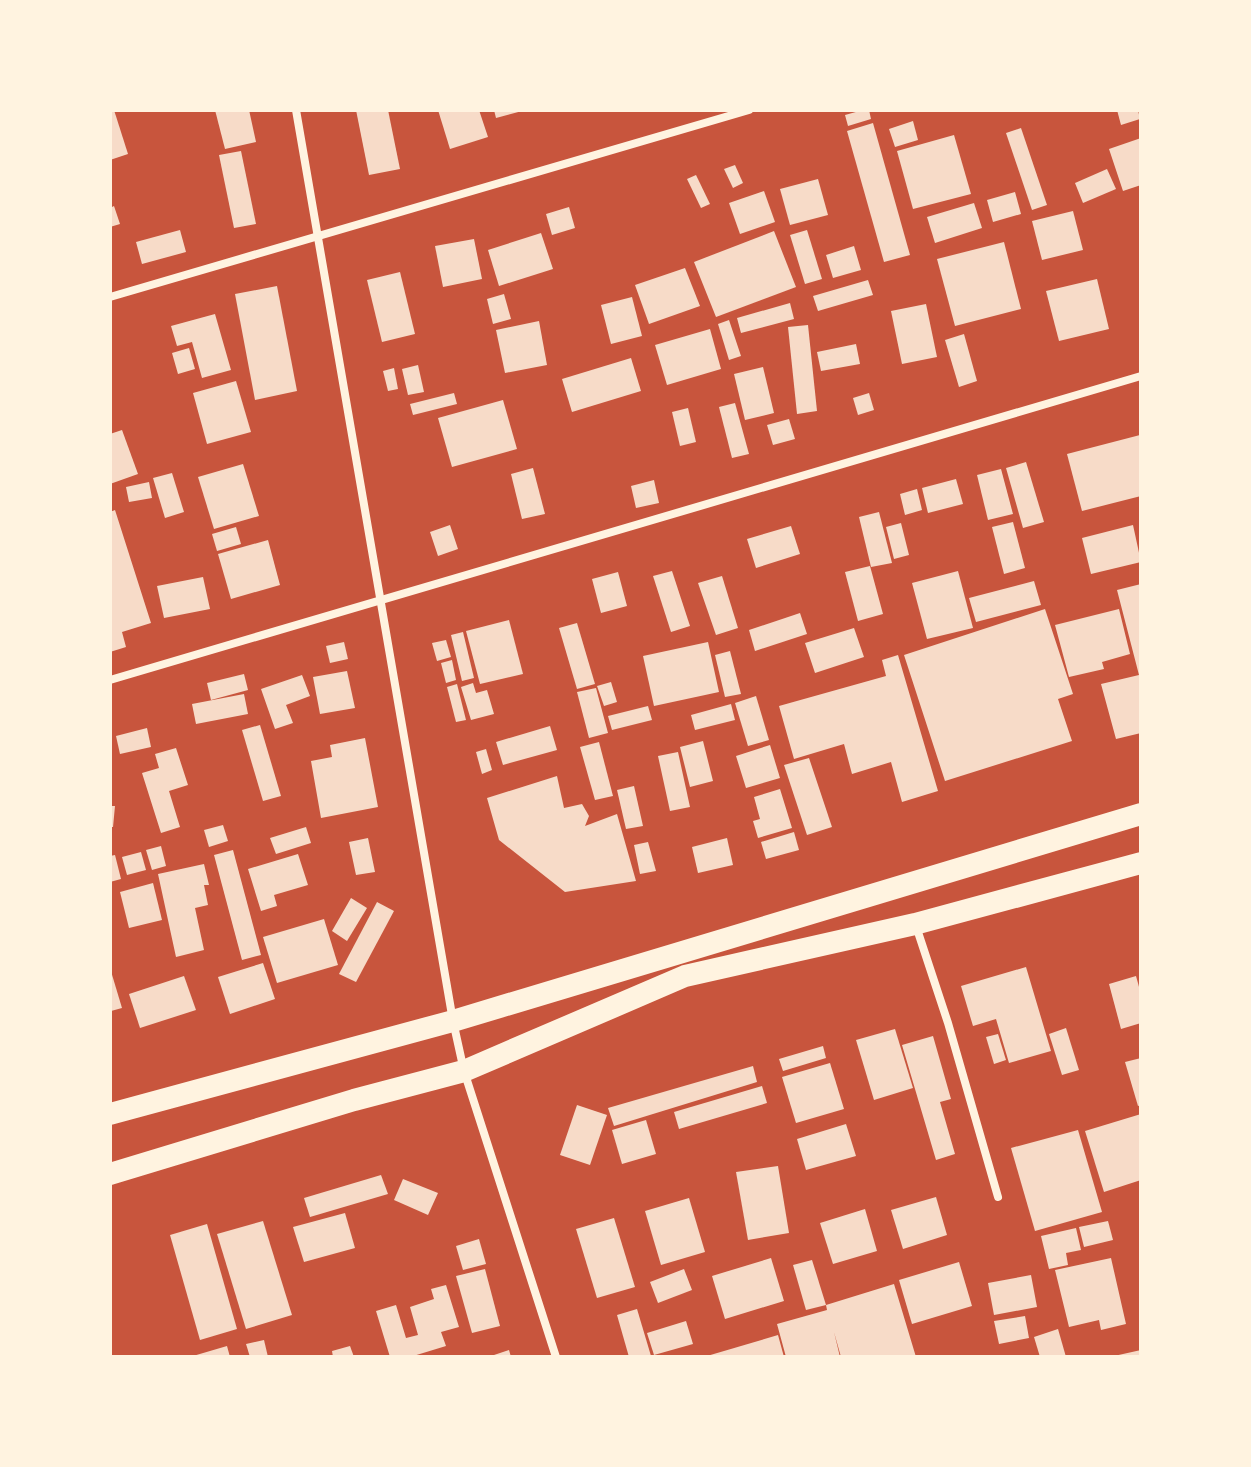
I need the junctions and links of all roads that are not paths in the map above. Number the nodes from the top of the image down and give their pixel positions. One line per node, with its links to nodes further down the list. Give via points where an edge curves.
1 (296, 110): 3 (street)
2 (749, 110): 3 (street)
3 (319, 237): 4 (street); 6 (street)
4 (110, 297)
5 (1141, 376): 6 (street)
6 (382, 600): 7 (street); 11 (street)
7 (110, 680)
8 (1141, 814): 11 (highway)
9 (1141, 863): 10 (highway)
10 (915, 924): 12 (highway, via 685,976); 15 (street)
11 (453, 1021): 12 (street); 13 (highway)
12 (464, 1071): 14 (highway); 16 (street)
13 (110, 1114)
14 (110, 1174)
15 (998, 1197)
16 (556, 1357)

